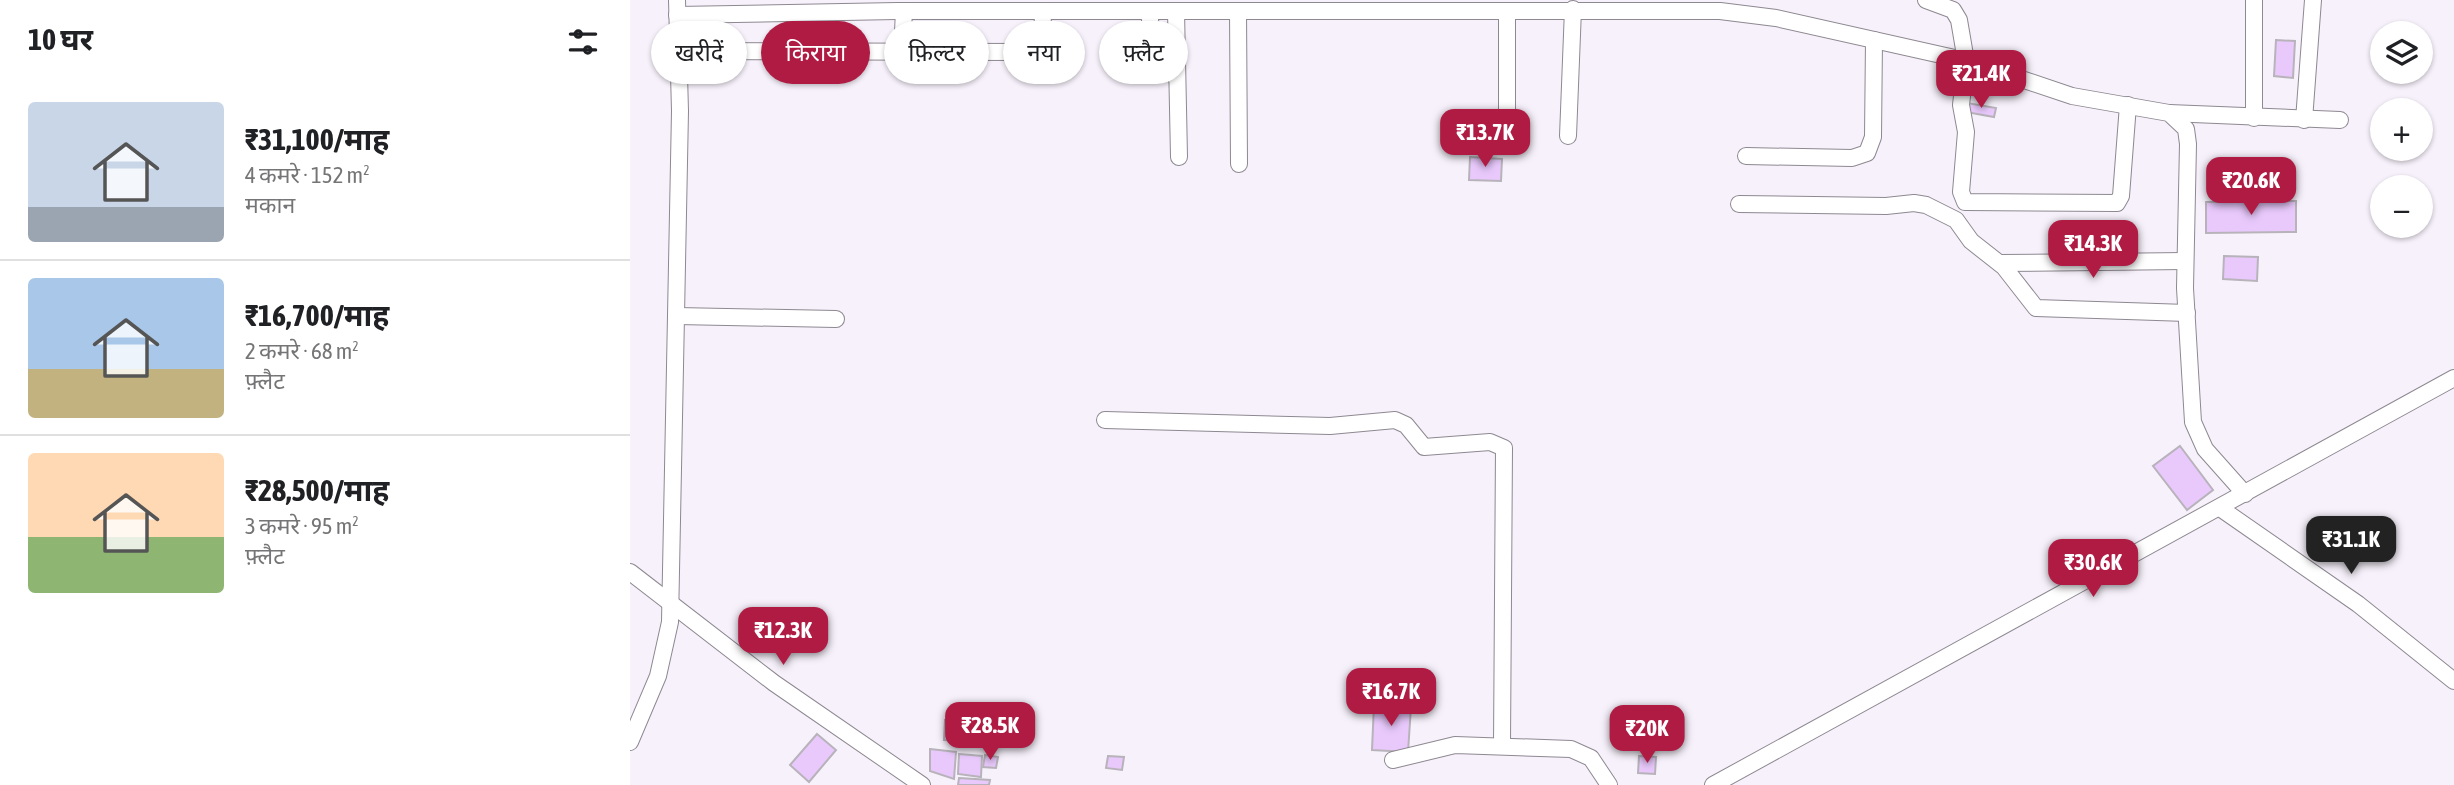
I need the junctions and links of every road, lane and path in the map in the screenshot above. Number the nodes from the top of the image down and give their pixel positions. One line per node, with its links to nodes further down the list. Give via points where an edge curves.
1 (1926, 0): 25 (street, via 1956,13)
2 (2254, 0): 31 (street)
3 (2313, 0): 32 (street)
4 (1022, 6): 13 (street); 14 (street)
5 (1202, 6): 16 (street); 17 (street)
6 (1266, 6): 7 (street); 17 (street)
7 (1327, 6): 8 (street)
8 (1389, 6): 9 (street)
9 (1453, 6): 11 (street)
10 (677, 7): 13 (street)
11 (1513, 8): 12 (street); 29 (street)
12 (1573, 9): 21 (street, via 1748,13); 34 (street)
13 (904, 11): 18 (street)
14 (1043, 11): 15 (street); 24 (street, via 1042,45 1037,52)
15 (1149, 11): 16 (street); 19 (street)
16 (1176, 11): 20 (street)
17 (1238, 12): 37 (street)
18 (904, 21)
19 (1150, 21)
20 (1176, 21)
21 (1874, 40): 25 (street); 35 (street, via 1873,137 1867,153 1852,158)
22 (747, 51): 23 (street)
23 (884, 52)
24 (989, 52)
25 (1965, 61): 28 (street, via 2072,96); 28 (street, via 1961,105 1966,143 1961,192 1965,202 2117,204)
26 (678, 84): 42 (street)
27 (1177, 84): 36 (street)
28 (2128, 105): 30 (street)
29 (1507, 110)
30 (2169, 113): 31 (street); 39 (street, via 2186,129 2188,144)
31 (2254, 118): 32 (street)
32 (2304, 120): 33 (street)
33 (2340, 120)
34 (1568, 136)
35 (1746, 156)
36 (1179, 157)
37 (1239, 164)
38 (1739, 204): 40 (street, via 1919,203 1956,220 1971,241)
39 (2185, 261): 40 (street); 41 (street)
40 (2000, 263): 41 (street, via 2036,308)
41 (2187, 313): 46 (street, via 2193,422 2205,449)
42 (677, 316): 43 (street); 49 (street)
43 (836, 319)
44 (2454, 378): 46 (street)
45 (1105, 420): 52 (street, via 1330,426 1395,420 1406,425 1424,447 1490,442 1504,448)
46 (2245, 494): 47 (street)
47 (2220, 508): 50 (street, via 2358,604); 58 (street)
48 (630, 572): 49 (street)
49 (671, 601): 51 (street, via 667,645 658,676); 54 (street, via 774,683)
50 (2454, 681)
51 (630, 742)
52 (1502, 745): 53 (street, via 1442,746); 57 (street, via 1581,752 1600,768)
53 (1393, 760)
54 (902, 773): 55 (street); 56 (street)
55 (890, 785)
56 (922, 785)
57 (1609, 785)
58 (1713, 785)

